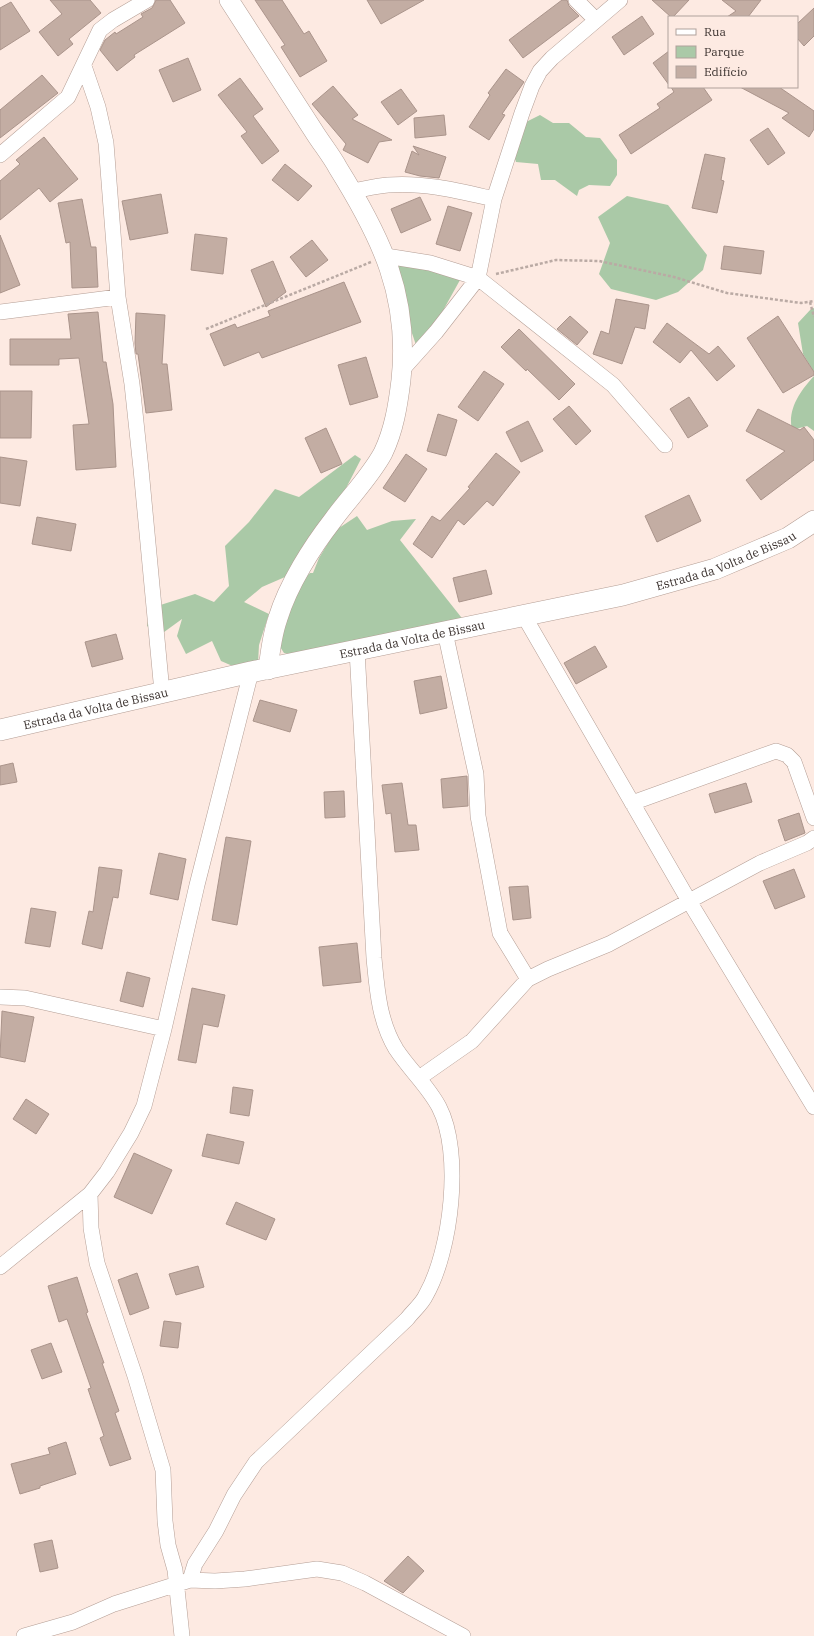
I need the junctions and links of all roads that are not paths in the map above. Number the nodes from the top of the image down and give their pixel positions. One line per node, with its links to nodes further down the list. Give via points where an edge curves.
1 (147, 0): 6 (street, via 100,30)
2 (229, 0): 8 (street)
3 (576, 0): 5 (street)
4 (620, 0): 5 (street)
5 (596, 20): 9 (street, via 552,58 537,76)
6 (84, 66): 7 (street, via 68,97); 12 (street, via 98,107 106,143)
7 (0, 155)
8 (352, 191): 9 (street, via 388,185 416,184); 10 (street)
9 (494, 199): 11 (street)
10 (386, 256): 11 (street, via 430,263); 14 (street, via 401,318)
11 (478, 278): 14 (street, via 436,332); 15 (street, via 613,385)
12 (118, 297): 13 (street); 21 (street, via 142,469)
13 (0, 312)
14 (402, 370): 20 (street, via 394,422 382,454 328,526 300,571 278,616)
15 (665, 445)
16 (814, 521): 17 (main road, Estrada da Volta de Bissau, via 788,538 715,569 623,595)
17 (524, 616): 18 (main road, Estrada da Volta de Bissau); 23 (street)
18 (445, 632): 19 (main road, Estrada da Volta de Bissau); 27 (street, via 476,774 478,816 500,933)
19 (357, 650): 20 (main road, Estrada da Volta de Bissau); 30 (street, via 378,999 390,1039)
20 (259, 671): 21 (main road, Estrada da Volta de Bissau); 29 (street, via 197,885)
21 (162, 692): 22 (main road, Estrada da Volta de Bissau)
22 (0, 730)
23 (632, 803): 24 (street, via 776,751 787,755 794,762); 26 (street)
24 (814, 818)
25 (814, 838): 26 (street)
26 (689, 901): 27 (street, via 609,944); 31 (street)
27 (528, 979): 30 (street, via 472,1042)
28 (0, 997): 29 (street, via 25,998)
29 (164, 1029): 32 (street, via 144,1106 124,1145)
30 (419, 1078): 34 (street, via 439,1106 445,1120 452,1169 447,1239 439,1269 426,1296 407,1319 256,1462)
31 (814, 1107)
32 (90, 1194): 33 (street); 34 (street, via 96,1263 135,1376 163,1470 168,1545 175,1570)
33 (1, 1264)
34 (183, 1583): 35 (street, via 114,1604 73,1622); 36 (street); 37 (street, via 245,1579 317,1569 342,1573 399,1600)
35 (24, 1636)
36 (182, 1636)
37 (463, 1636)

